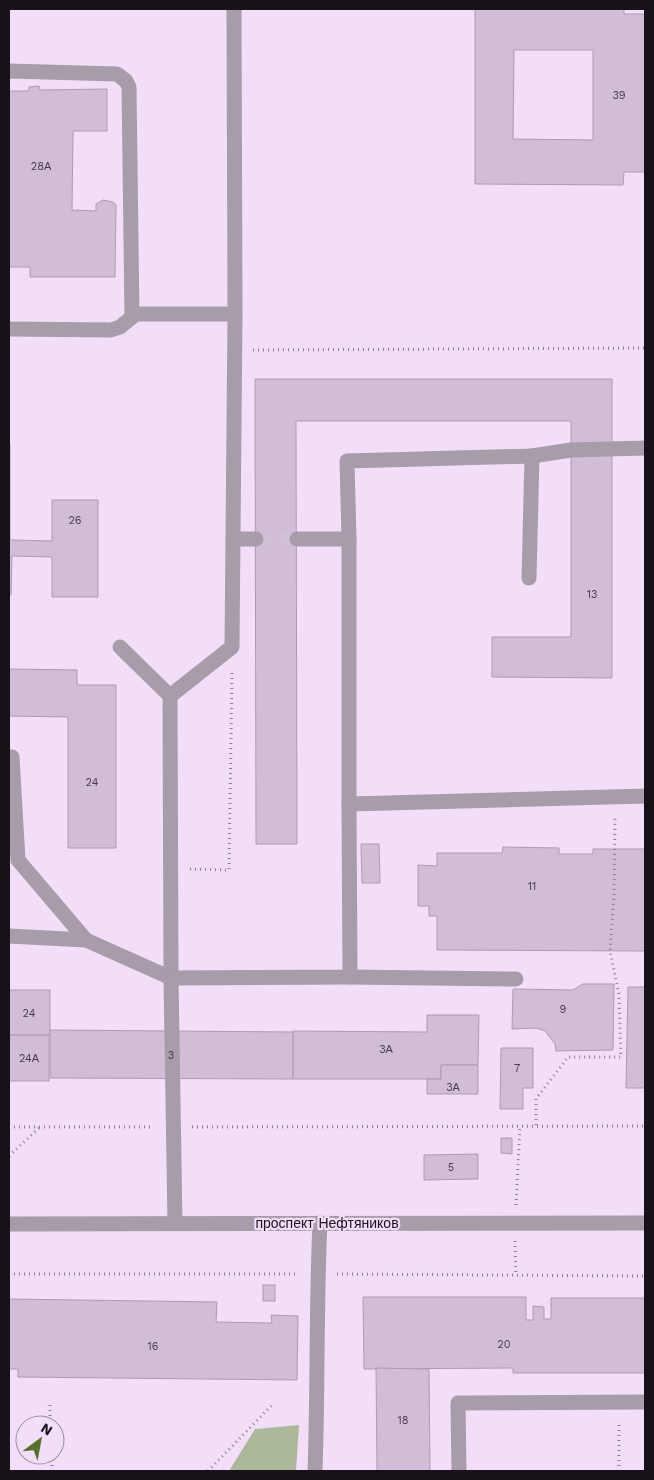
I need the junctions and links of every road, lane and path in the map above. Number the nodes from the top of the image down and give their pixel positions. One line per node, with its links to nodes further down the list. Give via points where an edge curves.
1 (234, 9): 3 (street)
2 (9, 71): 4 (street, via 117,74 129,87)
3 (234, 314): 4 (street, via 154,313); 7 (street)
4 (132, 317): 5 (street, via 111,330)
5 (9, 329)
6 (645, 348): 7 (path)
7 (234, 350): 13 (street)
8 (645, 448): 9 (street, via 571,450)
9 (532, 456): 12 (street, via 347,461); 14 (street)
10 (256, 539): 13 (street)
11 (297, 539): 12 (street)
12 (349, 539): 21 (street)
13 (232, 540): 16 (street)
14 (529, 578)
15 (120, 647): 17 (street)
16 (232, 647): 17 (street); 22 (path, via 229,870)
17 (170, 696): 26 (street)
18 (9, 757): 24 (street, via 12,757 18,860)
19 (616, 796): 20 (street); 21 (street); 28 (path, via 610,951 619,995 621,1057 568,1057 536,1099)
20 (645, 796)
21 (350, 804): 25 (street)
22 (189, 869)
23 (9, 936): 24 (street)
24 (86, 940): 26 (street)
25 (350, 977): 26 (street); 27 (street)
26 (171, 978): 33 (street)
27 (516, 979)
28 (536, 1125): 29 (path); 30 (path)
29 (520, 1126): 33 (path); 36 (path)
30 (645, 1126)
31 (9, 1127): 32 (path)
32 (40, 1127): 33 (path); 34 (path)
33 (175, 1127): 39 (street)
34 (9, 1156)
35 (320, 1223): 36 (street, проспект Нефтяников); 39 (street, проспект Нефтяников); 47 (street)
36 (515, 1223): 37 (street, проспект Нефтяников); 40 (path)
37 (645, 1223)
38 (9, 1224): 39 (street, проспект Нефтяников)
39 (175, 1224)
40 (516, 1276)
41 (620, 1402): 42 (street); 48 (street, via 458,1403); 49 (path)
42 (645, 1402)
43 (50, 1405): 45 (path)
44 (272, 1405): 46 (path)
45 (50, 1415)
46 (208, 1471)
47 (315, 1471)
48 (459, 1471)
49 (619, 1471)

